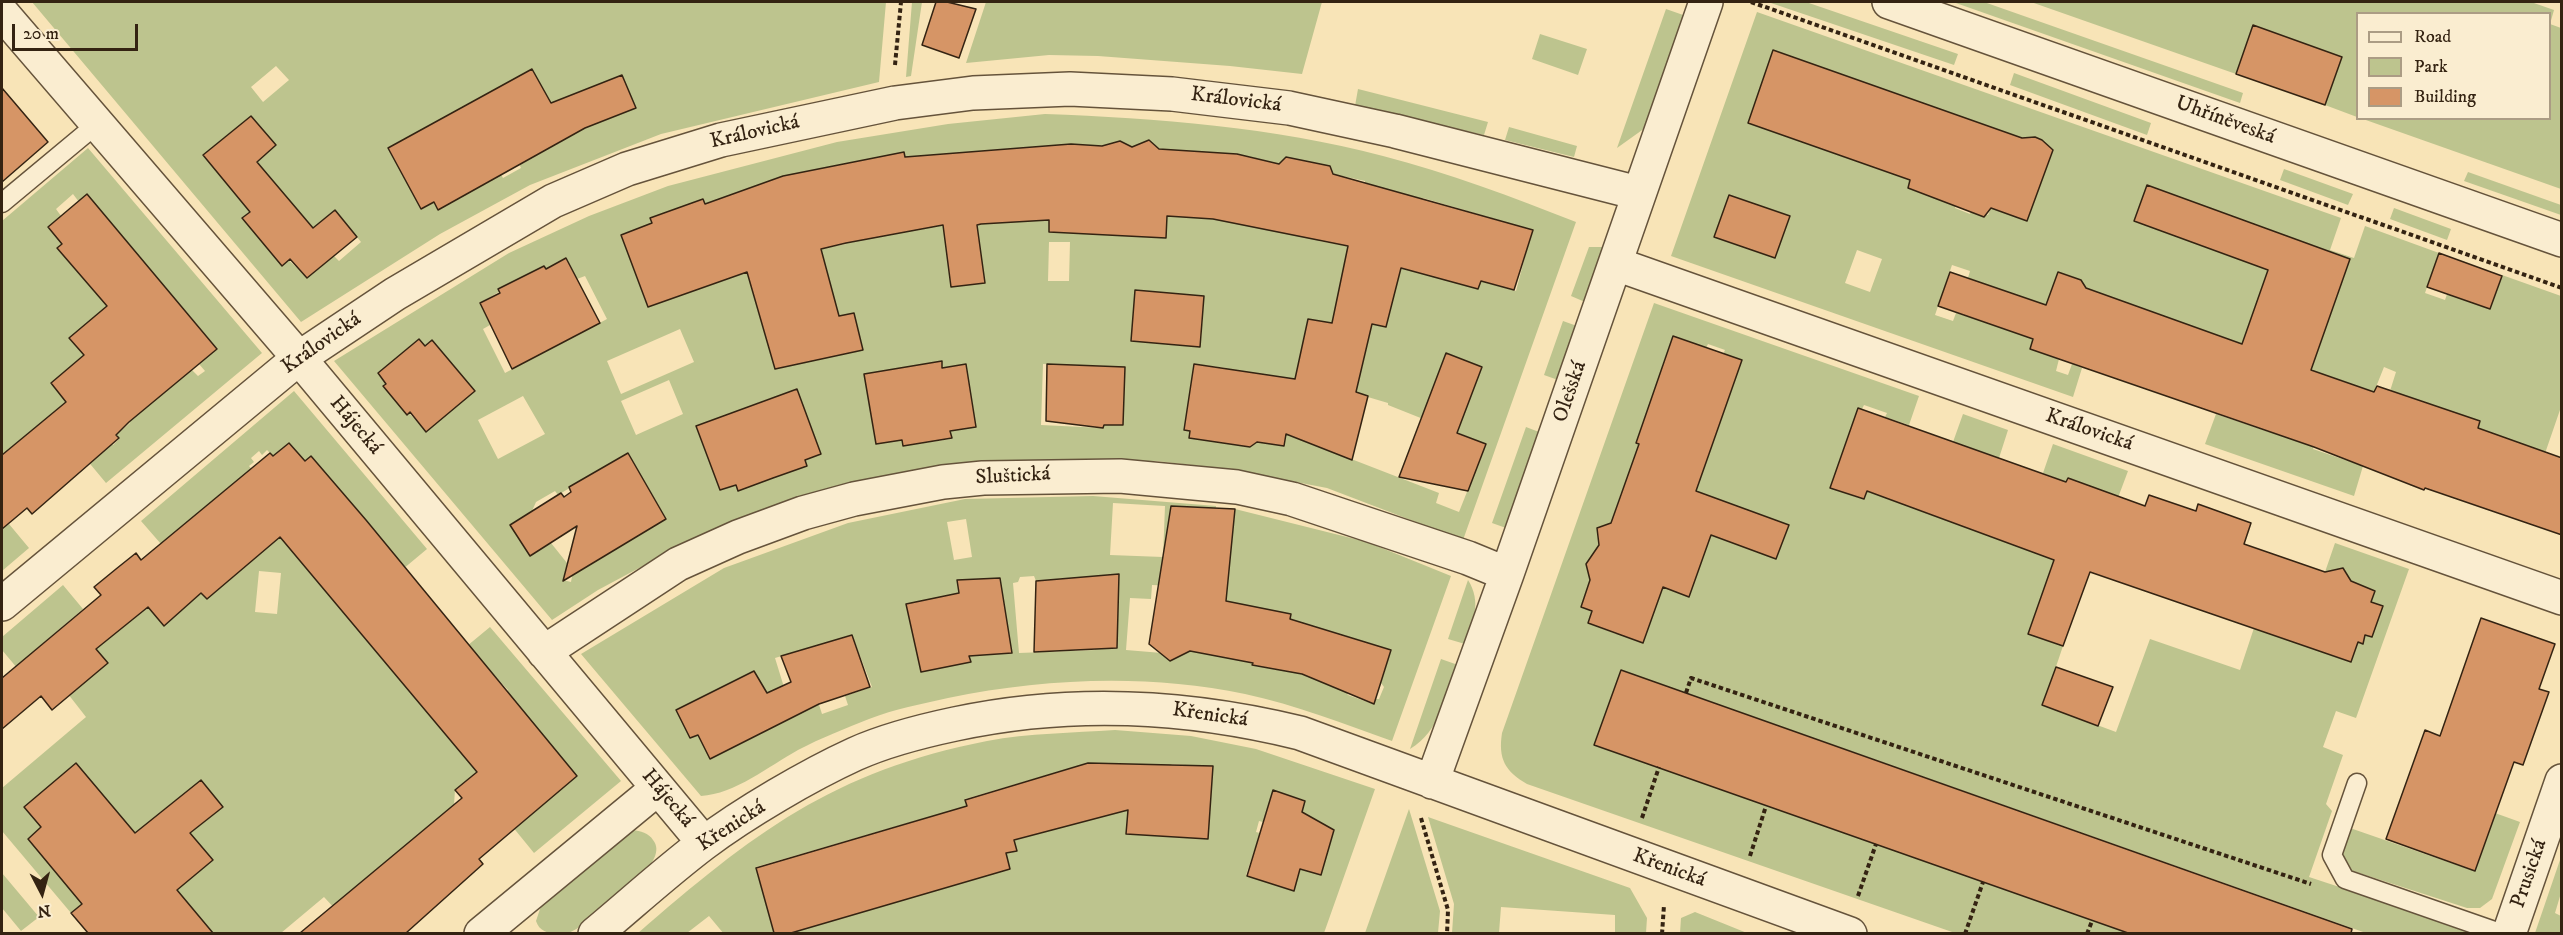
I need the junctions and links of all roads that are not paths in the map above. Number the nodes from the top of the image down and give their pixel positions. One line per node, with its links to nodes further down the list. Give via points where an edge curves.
1 (1706, 2): 5 (street, Olešská)
2 (1889, 2): 7 (street, Uhříněveská)
3 (2, 13): 4 (street, Hájecká)
4 (97, 123): 6 (lane); 9 (street, Hájecká)
5 (1638, 193): 8 (street, Olešská); 9 (street, Královická, via 1395,131 1253,102 1070,89 896,103 786,124 679,151 627,169 504,227)
6 (2, 202)
7 (2562, 240)
8 (1616, 264): 10 (street, Olešská); 11 (street, Královická)
9 (298, 358): 12 (street, Královická); 13 (street, Hájecká)
10 (1507, 574): 13 (street, Sluštická, via 1292,499 1237,487 1120,476 983,477 854,499 738,537 678,564); 15 (street, Olešská)
11 (2562, 598)
12 (2, 604)
13 (544, 652): 17 (street, Hájecká)
14 (2562, 781): 23 (street, Prusická)
15 (1432, 782): 18 (street, Křenická, via 1300,733 1246,720 1127,706 1054,708 921,732 856,753); 19 (street, Křenická)
16 (2357, 783): 22 (lane, via 2332,855 2345,879)
17 (658, 788): 18 (street, Hájecká); 20 (street)
18 (704, 843): 21 (street, Křenická)
19 (1852, 919)
20 (496, 929)
21 (595, 933)
22 (2503, 933)
23 (2510, 933)

